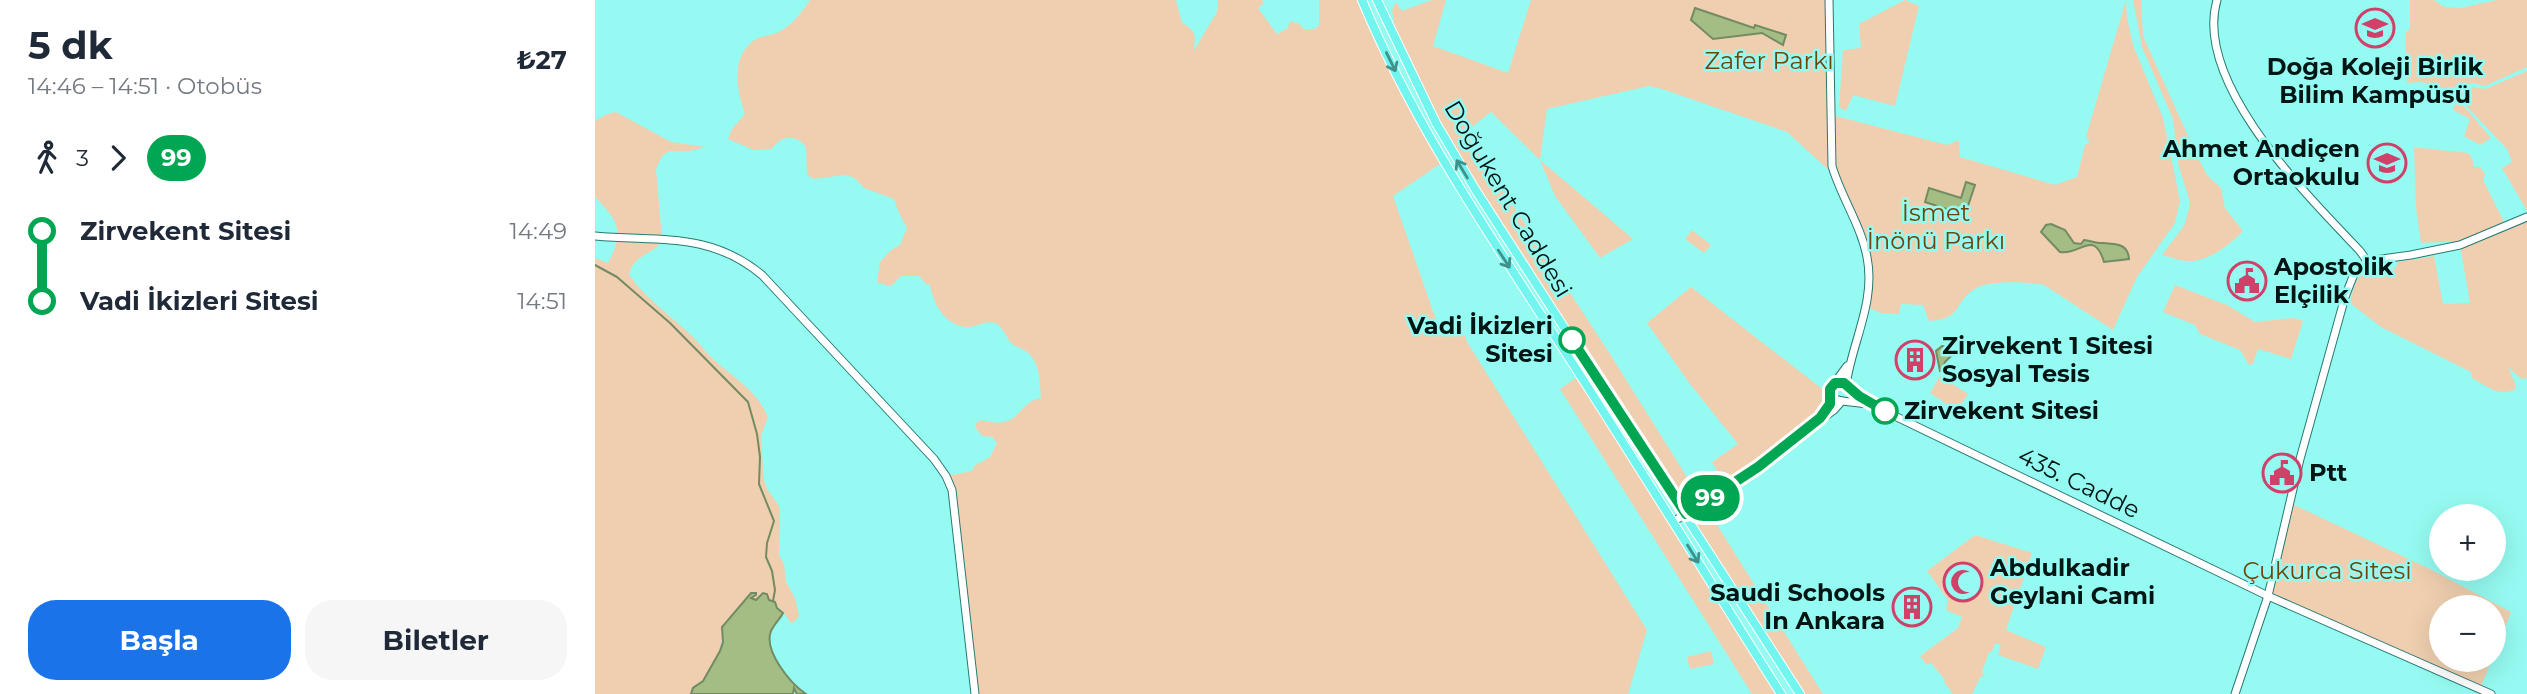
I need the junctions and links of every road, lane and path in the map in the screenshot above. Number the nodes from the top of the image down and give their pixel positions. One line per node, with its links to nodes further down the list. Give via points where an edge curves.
1 (1362, 0): 16 (main road, Doğukent Caddesi, one-way to 16, via 1443,162)
2 (1377, 0): 15 (main road, Doğukent Caddesi, one-way to 2, via 1475,189 1436,123)
3 (1829, 0): 8 (street, via 1832,166 1858,228 1868,270 1866,312)
4 (2217, 0): 7 (street, via 2213,39 2224,77 2273,154)
5 (2527, 217): 7 (street, via 2460,245)
6 (595, 236): 18 (street, via 691,242 748,264 935,459 952,490)
7 (2367, 261): 17 (street, via 2354,274 2345,296)
8 (1851, 359): 9 (street); 10 (street)
9 (1835, 383): 10 (street); 11 (street)
10 (1847, 385): 12 (street); 13 (street)
11 (1830, 396): 12 (street); 14 (street)
12 (1843, 401): 13 (street); 14 (street)
13 (1872, 405): 17 (street, 435. Cadde)
14 (1820, 418): 15 (street, via 1758,467)
15 (1686, 514): 16 (street); 20 (main road, Doğukent Caddesi)
16 (1673, 522): 19 (main road, Doğukent Caddesi, one-way to 19)
17 (2267, 596): 21 (street); 22 (street, 435. Cadde)
18 (975, 694)
19 (1781, 694)
20 (1800, 694)
21 (2235, 694)
22 (2491, 694)

